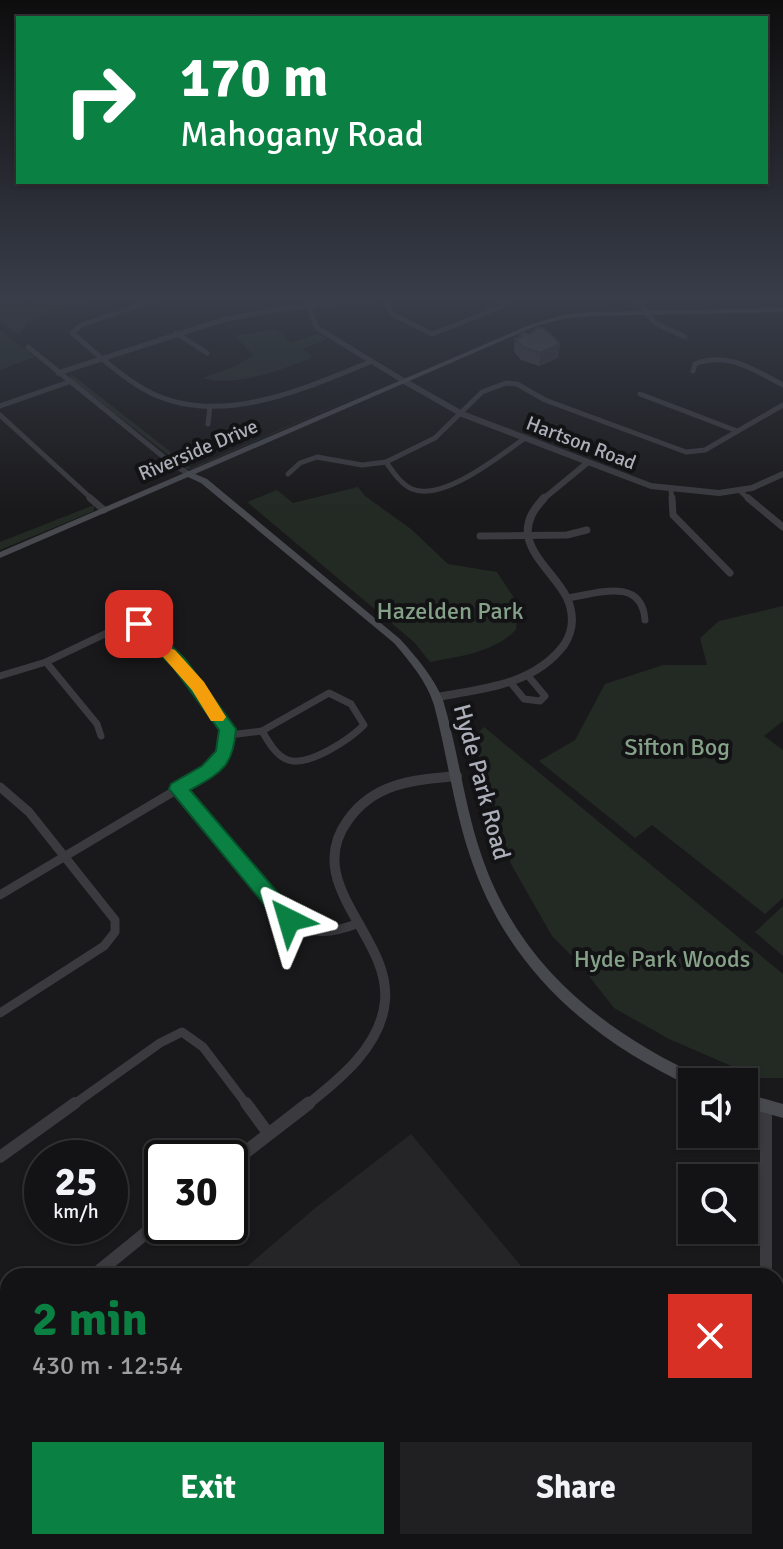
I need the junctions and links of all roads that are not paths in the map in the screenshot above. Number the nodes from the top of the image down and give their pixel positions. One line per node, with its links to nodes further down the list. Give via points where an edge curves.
1 (53, 368): 8 (street, Hyde Park Road)
2 (74, 368): 8 (street)
3 (117, 368): 15 (street, via 149,393 181,404)
4 (354, 368): 15 (street, via 289,394)
5 (381, 368): 9 (street, Hartson Road)
6 (435, 368): 9 (main road, Riverside Drive)
7 (750, 368): 11 (street)
8 (58, 373): 10 (street, Hyde Park Road)
9 (404, 381): 16 (street, Hartson Road); 23 (main road, Riverside Drive)
10 (69, 382): 14 (street); 23 (street, Hyde Park Road)
11 (783, 385)
12 (640, 394): 19 (street)
13 (783, 405): 19 (street)
14 (0, 406)
15 (210, 406): 18 (street)
16 (462, 414): 19 (street, via 482,392 512,383 686,452 705,450); 20 (street, Hartson Road); 21 (street, via 435,438)
17 (0, 415): 28 (street)
18 (208, 424)
19 (737, 431)
20 (525, 438): 21 (street, via 497,459 427,492 408,487); 22 (street, Hartson Road)
21 (386, 462): 24 (street, via 362,465 317,457)
22 (587, 463): 26 (street, Hartson Road); 32 (street, via 539,502 527,528)
23 (189, 474): 28 (main road, Riverside Drive); 43 (main road, Hyde Park Road, via 397,641)
24 (288, 474)
25 (783, 474): 27 (street, Hartson Road)
26 (671, 490): 27 (street, Hartson Road); 34 (street, via 673,515)
27 (740, 491): 29 (street)
28 (104, 510): 33 (main road, Riverside Drive)
29 (783, 527)
30 (587, 530): 32 (street)
31 (480, 536): 32 (street)
32 (530, 537): 36 (street)
33 (0, 555)
34 (730, 573)
35 (112, 596): 37 (street)
36 (568, 598): 38 (street, via 632,592 642,598); 41 (street, via 571,633 561,651)
37 (134, 620): 39 (street); 45 (street, via 179,663)
38 (645, 620)
39 (46, 662): 40 (street); 46 (street)
40 (0, 676)
41 (529, 677): 42 (street); 42 (street, via 545,696 540,701 524,699)
42 (511, 683): 43 (street)
43 (437, 697): 47 (main road, Hyde Park Road)
44 (262, 731): 44 (street, via 329,693 344,698 364,725 315,756 294,761 280,755); 45 (street)
45 (229, 735): 48 (street, via 225,754)
46 (101, 736)
47 (457, 776): 52 (street, via 395,784 343,822 333,860 336,878); 54 (main road, Hyde Park Road, via 475,856 506,924 527,954 604,1030)
48 (178, 789): 50 (street); 52 (street, via 301,930 333,934)
49 (1, 790): 50 (street, via 29,812)
50 (65, 856): 51 (street); 53 (street, via 115,920 115,932 104,946)
51 (0, 895)
52 (359, 923): 58 (street, via 386,978 380,1023 369,1047 347,1071)
53 (0, 1013)
54 (678, 1074)
55 (758, 1104): 56 (main road)
56 (766, 1107): 57 (main road); 63 (street)
57 (783, 1111)
58 (268, 1133): 59 (street); 60 (street, via 203,1047 182,1032)
59 (248, 1149)
60 (0, 1157)
61 (144, 1235): 62 (street)
62 (103, 1268)
63 (766, 1268)

